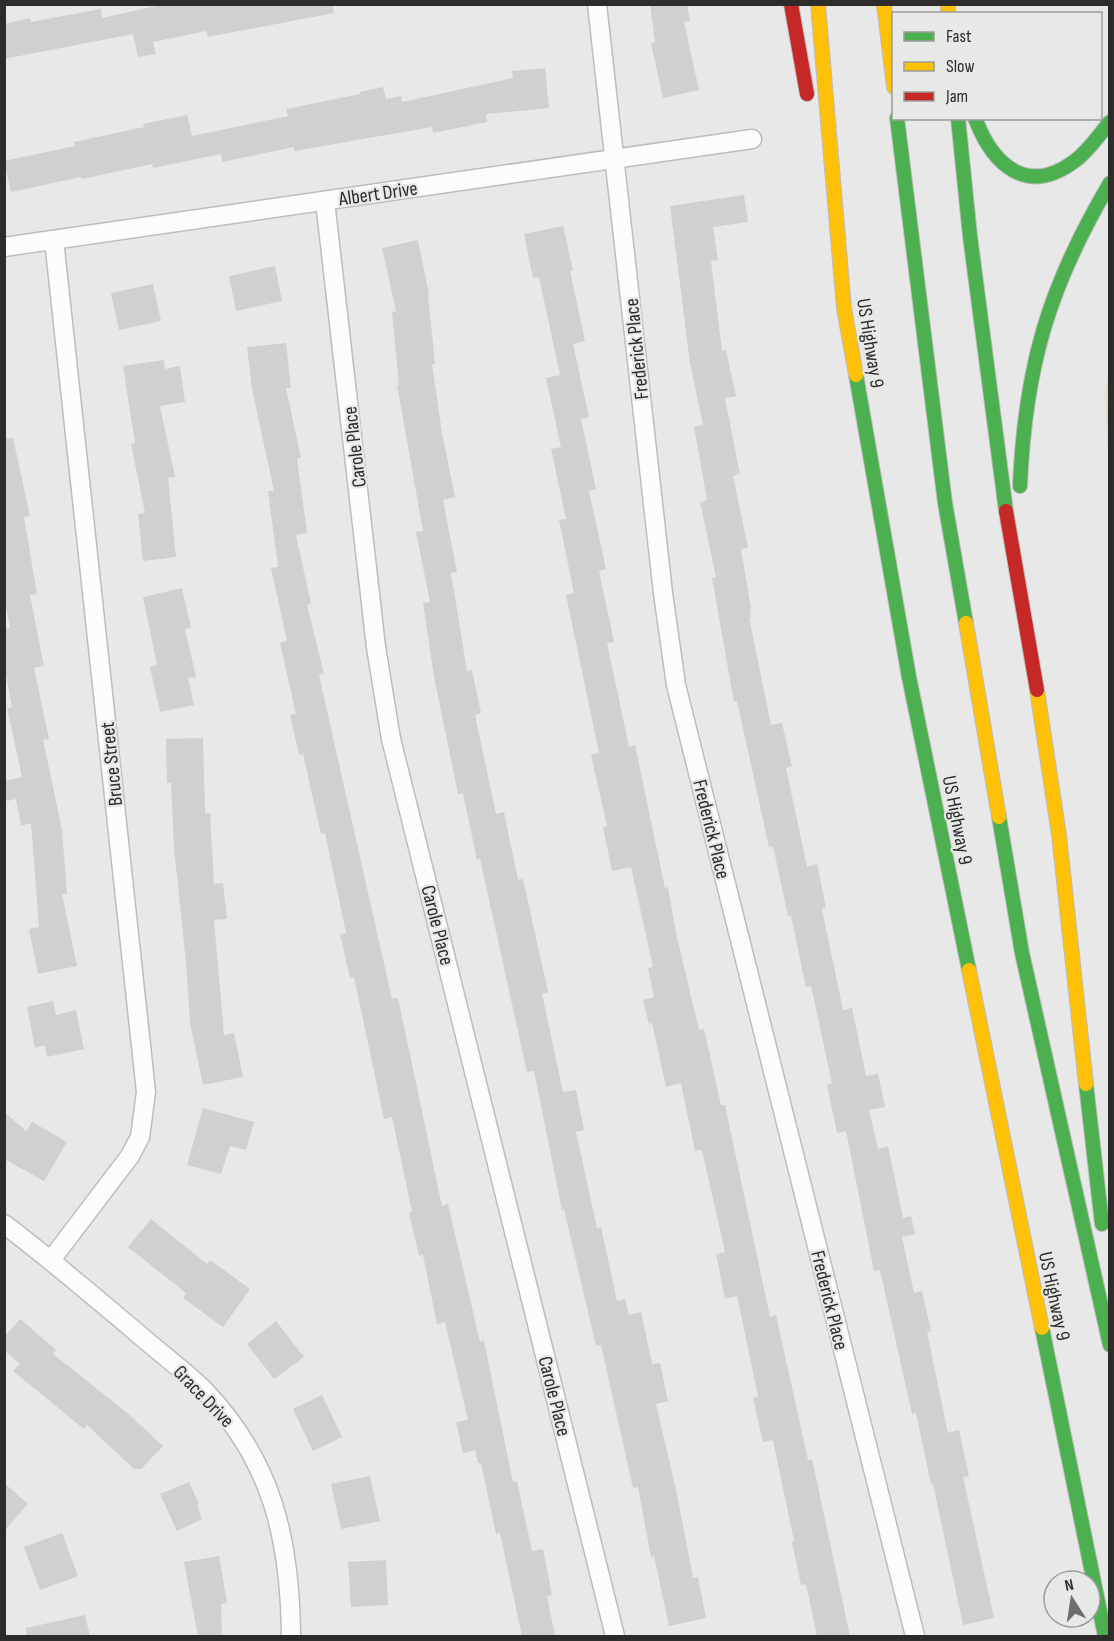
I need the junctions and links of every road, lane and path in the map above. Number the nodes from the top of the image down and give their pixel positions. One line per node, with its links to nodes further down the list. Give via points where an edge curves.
1 (597, 4): 13 (street, Frederick Place)
2 (791, 4): 6 (highway)
3 (818, 4): 18 (highway, US Highway 9)
4 (884, 4): 5 (highway)
5 (892, 70)
6 (809, 110)
7 (897, 120): 27 (highway, US Highway 9, via 945,503 1020,941)
8 (958, 120): 21 (highway, via 1009,537)
9 (976, 120): 10 (highway, via 1000,164 1014,173 1031,176 1050,173 1076,160)
10 (1110, 122)
11 (752, 139): 13 (street, Albert Drive)
12 (818, 156): 18 (highway)
13 (615, 159): 15 (street, Albert Drive); 30 (street, Frederick Place, via 676,685)
14 (1110, 183): 19 (highway, via 1058,281 1031,367 1021,434)
15 (326, 201): 16 (street, Albert Drive); 29 (street, Carole Place, via 376,647 392,739)
16 (54, 240): 17 (street, Albert Drive); 24 (street, Bruce Street, via 146,1092 140,1137 130,1156)
17 (4, 248)
18 (844, 308): 31 (highway, US Highway 9, via 911,689)
19 (1020, 500)
20 (1022, 523): 21 (highway)
21 (1039, 700): 23 (highway, via 1059,835)
22 (4, 1224): 24 (street, Grace Drive)
23 (1104, 1242)
24 (51, 1260): 28 (street, Grace Drive, via 203,1389 251,1451 276,1507 283,1539)
25 (1107, 1265): 26 (highway)
26 (1110, 1289)
27 (1110, 1345)
28 (291, 1636)
29 (615, 1636)
30 (915, 1636)
31 (1105, 1636)

